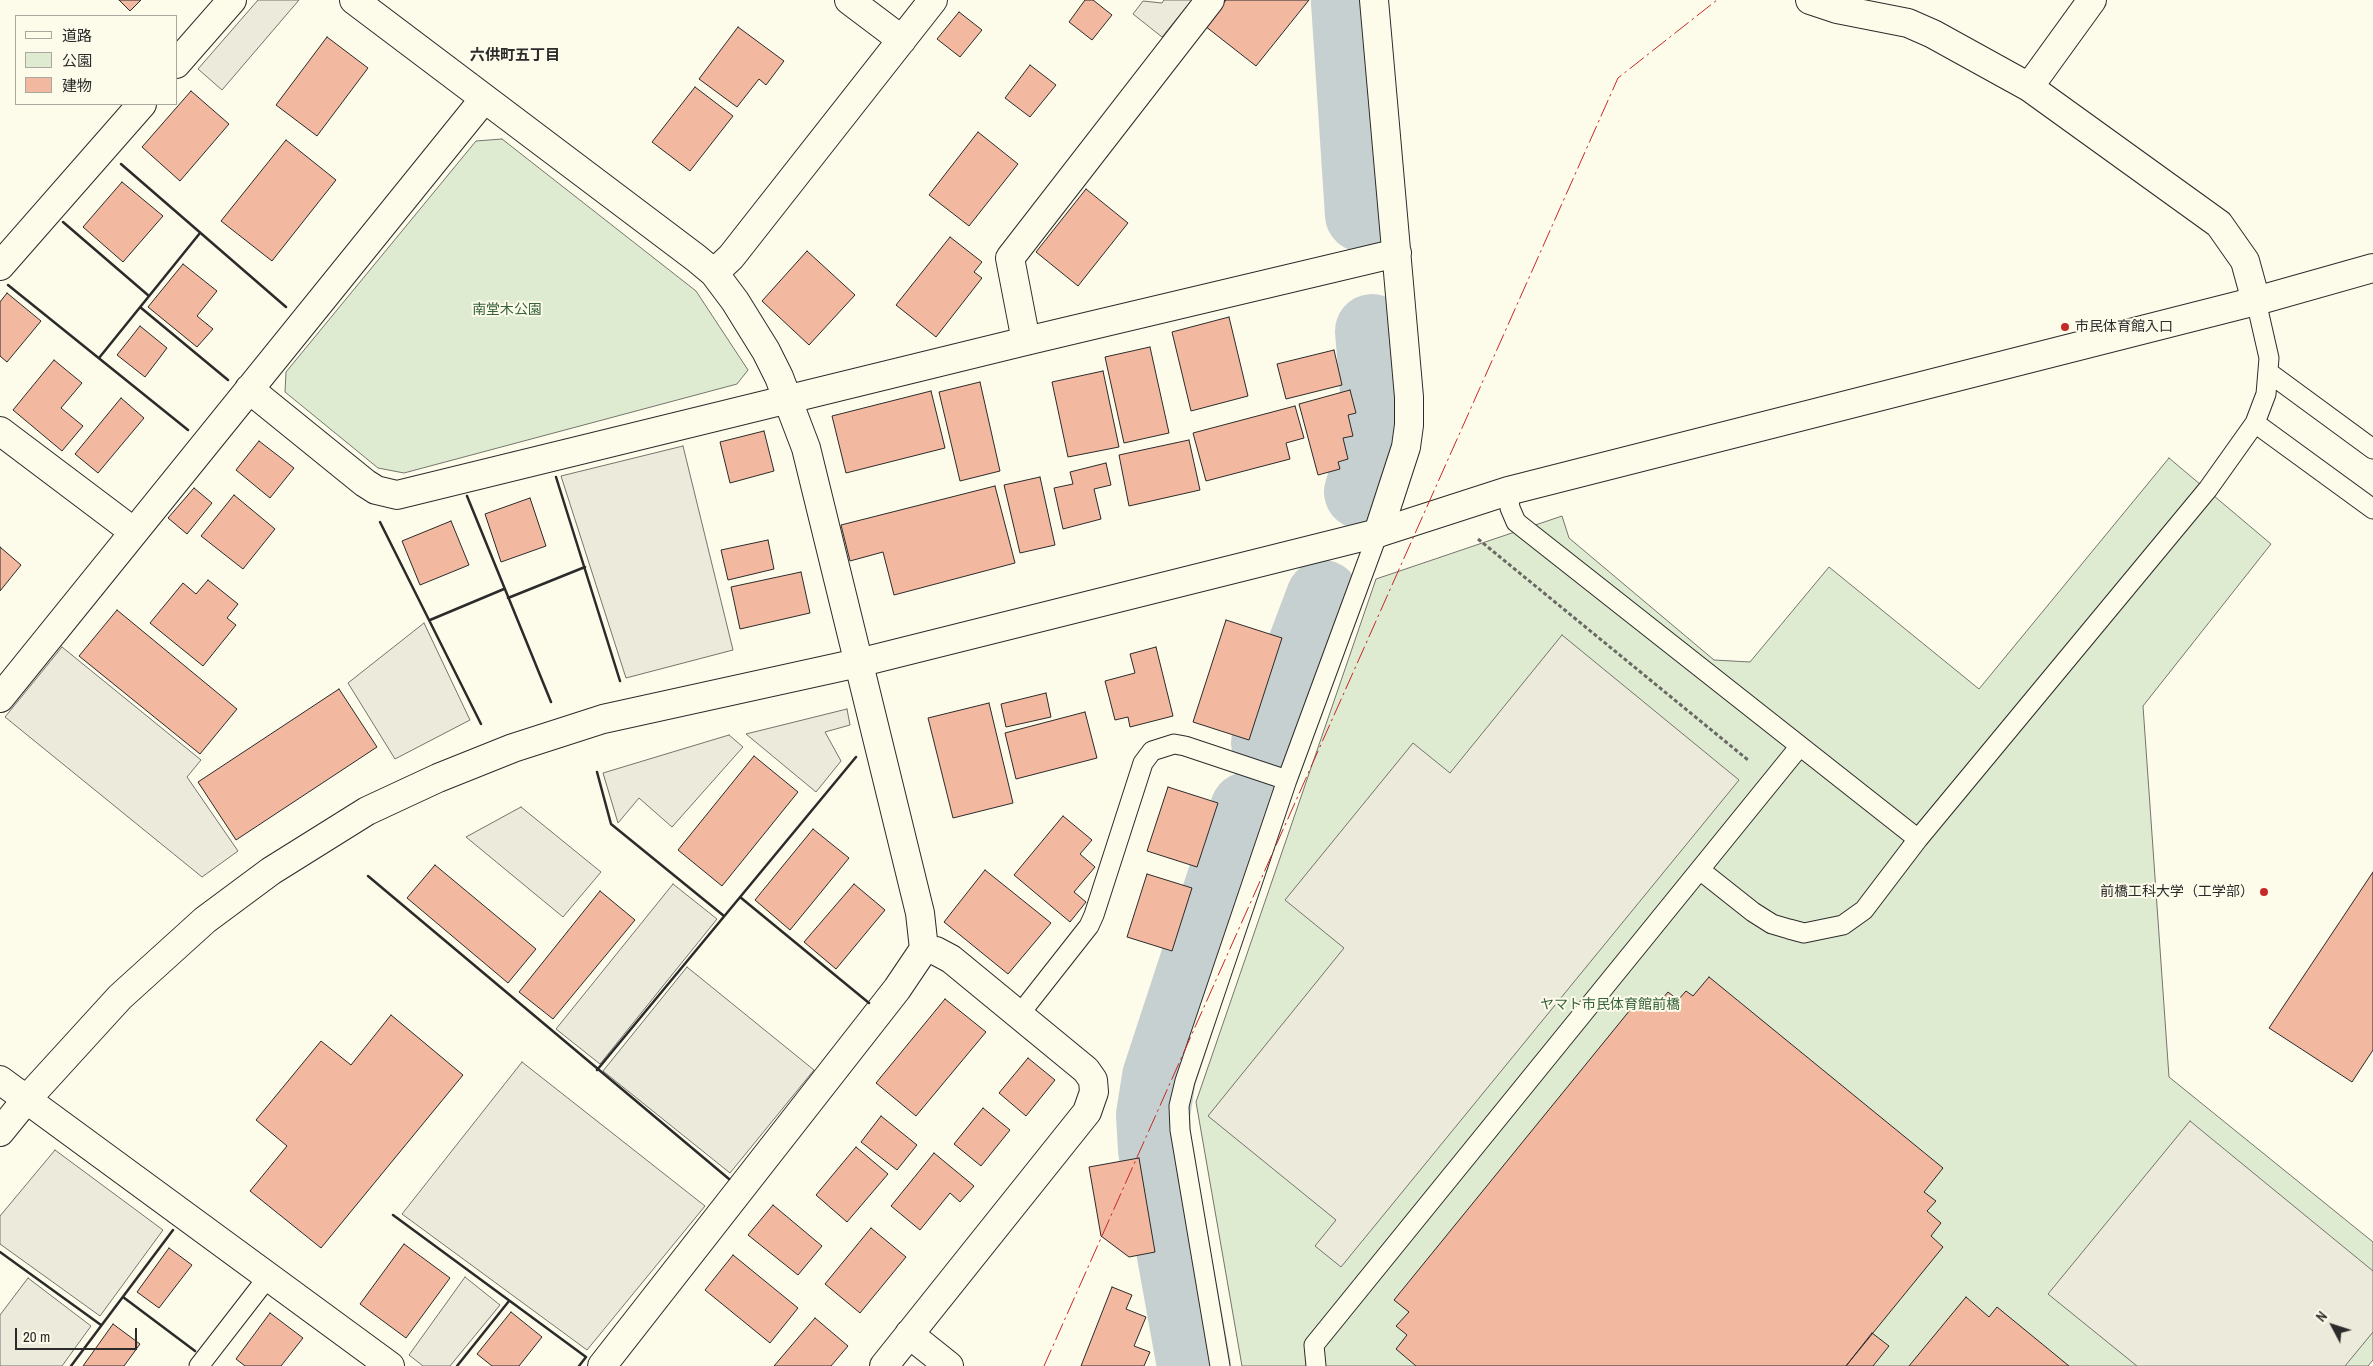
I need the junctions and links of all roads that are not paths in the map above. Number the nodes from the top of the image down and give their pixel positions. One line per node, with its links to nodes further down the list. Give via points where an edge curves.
1 (232, 0): 10 (street)
2 (354, 0): 12 (street)
3 (849, 0): 9 (street)
4 (933, 0): 9 (street)
5 (1210, 0): 19 (street, via 1010,258)
6 (1374, 0): 14 (street)
7 (1810, 0): 11 (street, via 1837,9 1908,23)
8 (2092, 0): 11 (street)
9 (902, 40): 17 (street, via 731,257)
10 (178, 62)
11 (2029, 87): 18 (street, via 2219,224 2245,261)
12 (484, 99): 17 (street); 21 (street)
13 (141, 105): 15 (street)
14 (1397, 253): 19 (street); 29 (street, via 1408,370 1409,425 1406,447)
15 (0, 266)
16 (2373, 268): 18 (street)
17 (714, 273): 22 (street, via 766,352)
18 (2256, 301): 20 (lane, via 2269,358); 26 (street)
19 (1026, 341): 22 (street)
20 (2268, 372): 23 (lane, via 2266,394); 25 (lane)
21 (249, 389): 22 (street, via 365,483 381,492 397,495); 28 (street)
22 (789, 400): 30 (street, via 806,448)
23 (2256, 424): 27 (lane); 34 (lane, via 2208,489)
24 (0, 431): 28 (street)
25 (2373, 449)
26 (1508, 491): 29 (street); 32 (lane, via 1516,522)
27 (2373, 509)
28 (134, 532): 31 (street)
29 (1378, 533): 30 (street); 33 (lane)
30 (858, 663): 36 (street, via 920,913); 39 (street, via 603,719 505,751 367,811 271,871 205,920 120,997)
31 (0, 698)
32 (1800, 746): 34 (lane); 35 (lane)
33 (1286, 780): 37 (lane, via 1185,746 1174,744 1152,751 1143,763 1091,920); 48 (lane, via 1179,1106 1180,1130)
34 (1918, 839): 35 (lane, via 1864,910 1843,925 1821,930 1804,932 1772,924)
35 (1700, 870): 49 (lane, via 1314,1345)
36 (924, 949): 37 (street, via 951,959); 45 (street, via 898,989)
37 (1019, 1015): 42 (street, via 1086,1070 1093,1080 1091,1101 1087,1112)
38 (0, 1080): 39 (street)
39 (26, 1100): 40 (street); 41 (street)
40 (0, 1132)
41 (268, 1277): 43 (lane); 44 (street)
42 (909, 1334): 46 (street); 47 (street)
43 (199, 1366)
44 (390, 1366)
45 (602, 1366)
46 (884, 1366)
47 (949, 1366)
48 (1220, 1366)
49 (1316, 1366)

